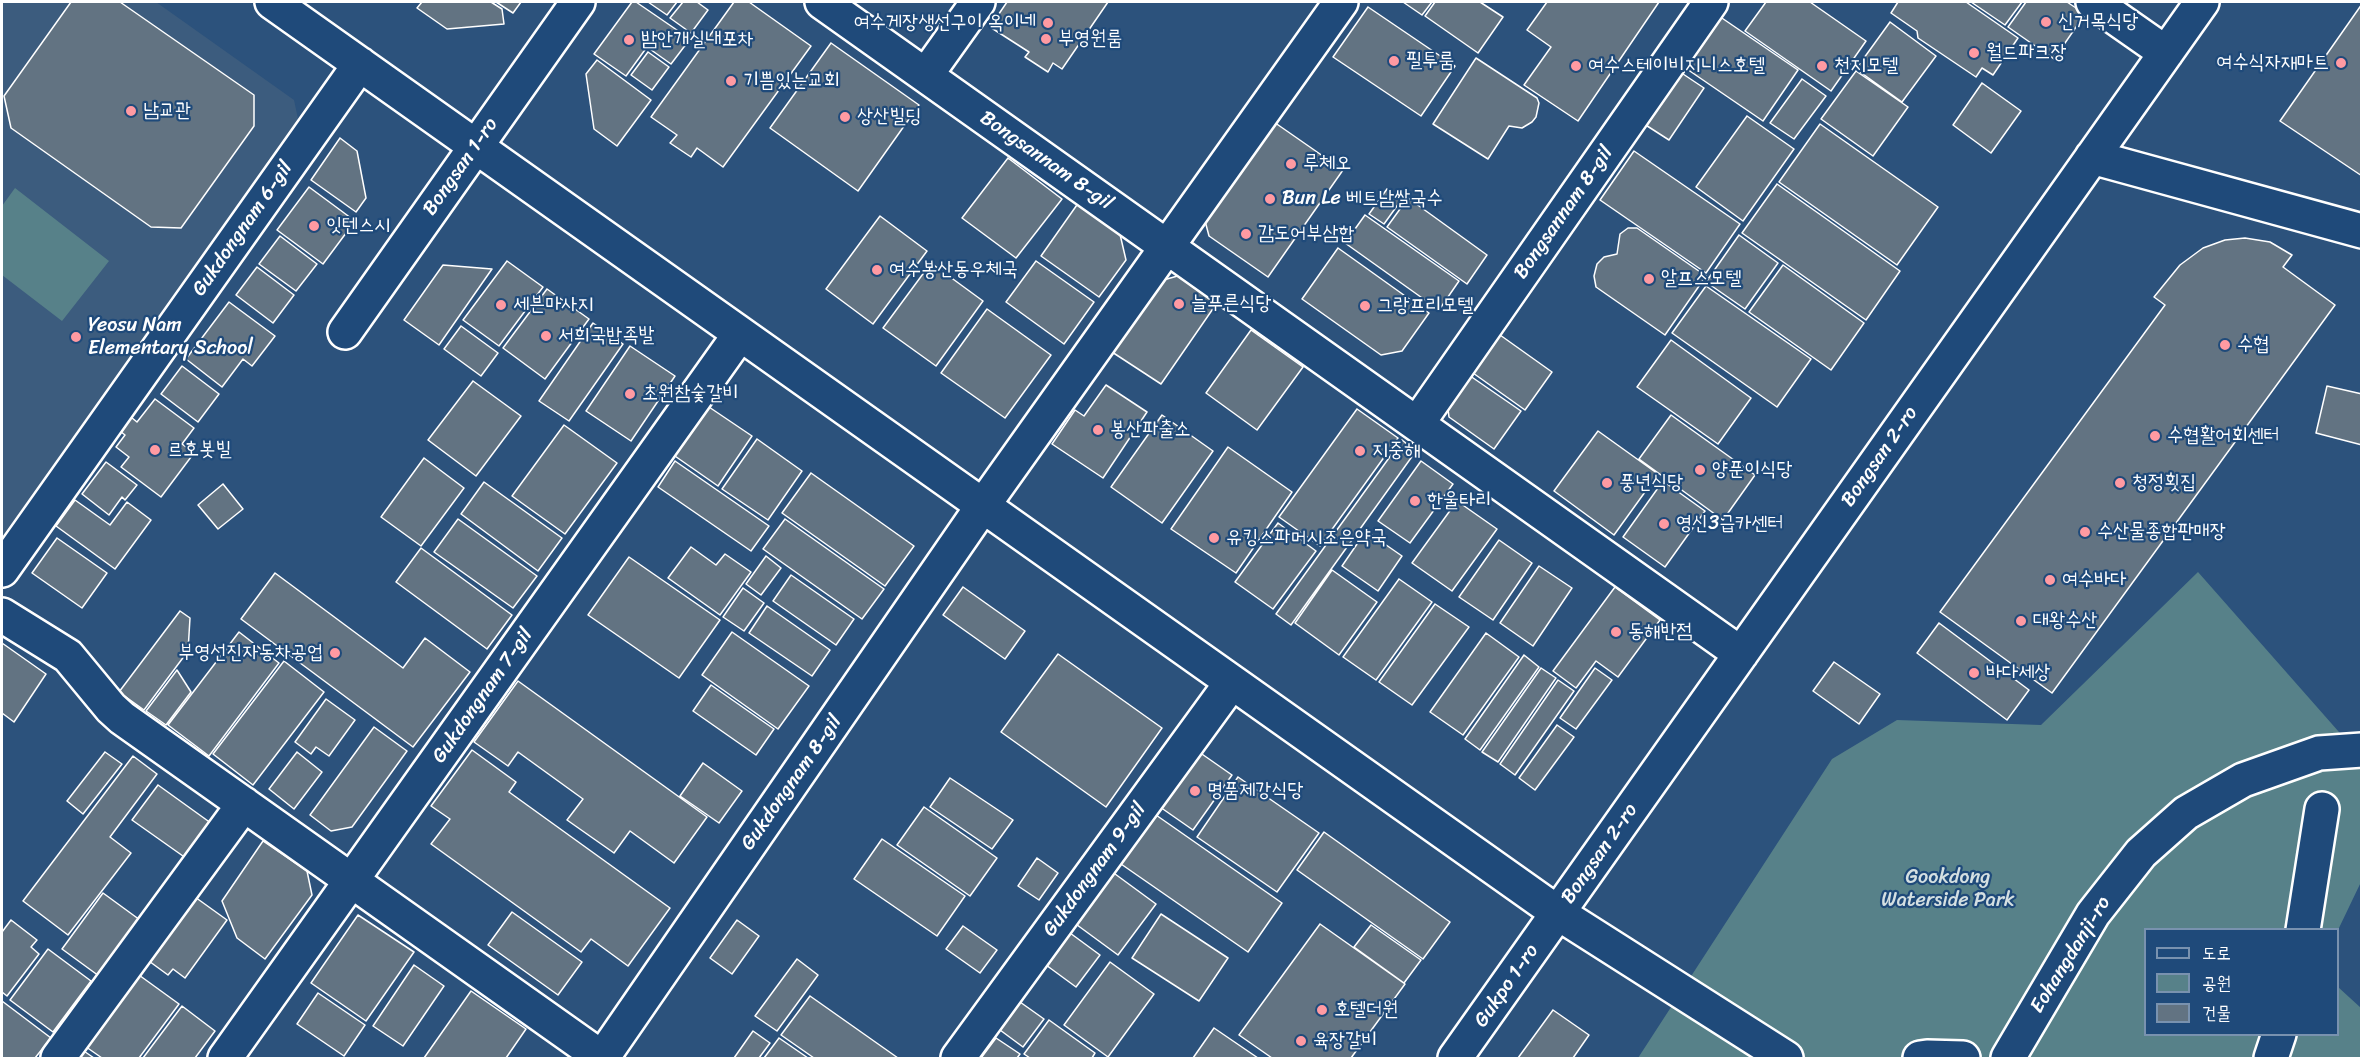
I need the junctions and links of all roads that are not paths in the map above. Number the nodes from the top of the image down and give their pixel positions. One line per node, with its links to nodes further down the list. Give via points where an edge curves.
1 (272, 2): 10 (street)
2 (578, 2): 12 (street, Bongsan 1-ro)
3 (822, 2): 11 (street, Bongsannam 8-gil)
4 (978, 2): 11 (street)
5 (1341, 2): 15 (street)
6 (1711, 2): 18 (street, Bongsannam 8-gil)
7 (2093, 2): 9 (street)
8 (2202, 2): 9 (street, Bongsan 2-ro)
9 (2166, 53): 13 (street, Bongsan 2-ro)
10 (360, 64): 12 (street); 20 (street, Gukdongnam 6-gil)
11 (926, 75): 15 (street, Bongsannam 8-gil)
12 (475, 146): 16 (street, Bongsan 1-ro); 17 (street)
13 (2092, 157): 14 (street); 22 (street, Bongsan 2-ro)
14 (2361, 231)
15 (1167, 247): 18 (street, Bongsannam 8-gil); 19 (street, Gukdongnam 8-gil)
16 (345, 332)
17 (740, 334): 19 (street); 27 (street, Gukdongnam 7-gil)
18 (1417, 424): 22 (street, Bongsannam 8-gil)
19 (982, 507): 23 (street); 33 (street, Gukdongnam 8-gil)
20 (2, 570)
21 (2, 615): 25 (street, via 68,656 122,718)
22 (1741, 654): 28 (street, Bongsan 2-ro)
23 (1232, 682): 28 (street); 34 (street, Gukdongnam 9-gil)
24 (2361, 750): 39 (street, Eohangdanji-ro, via 2319,753 2243,780 2186,813 2141,854 2093,914)
25 (244, 804): 27 (street); 31 (street)
26 (2322, 809): 29 (street)
27 (352, 880): 32 (street, Gukdongnam 7-gil); 33 (street)
28 (1558, 913): 35 (street, Gukpo 1-ro); 36 (street)
29 (2303, 928)
30 (2279, 1036): 40 (street)
31 (58, 1059)
32 (225, 1059)
33 (602, 1059)
34 (958, 1059)
35 (1455, 1059)
36 (1786, 1059)
37 (1920, 1059): 38 (street)
38 (1963, 1059)
39 (2008, 1059)
40 (2271, 1059)

